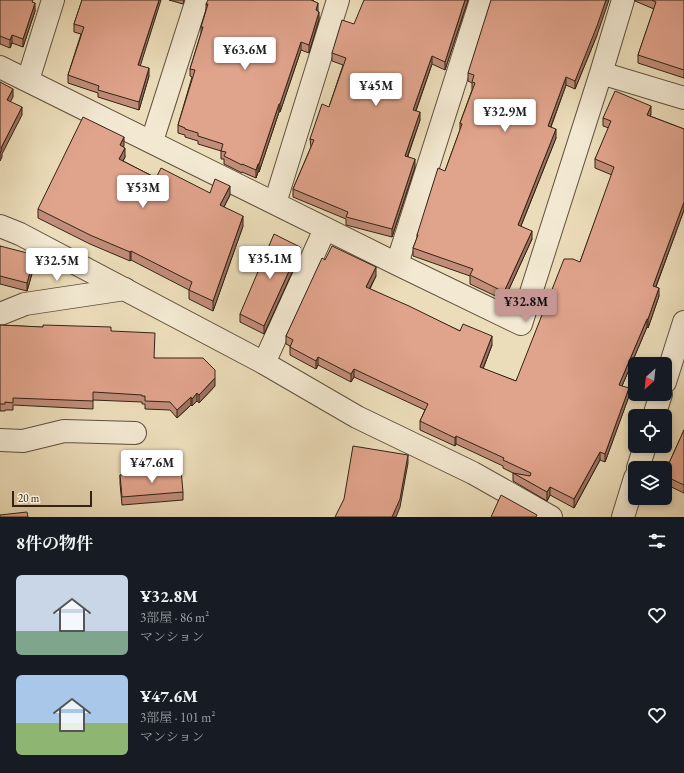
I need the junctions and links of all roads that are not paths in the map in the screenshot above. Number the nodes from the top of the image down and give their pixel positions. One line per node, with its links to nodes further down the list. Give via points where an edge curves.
1 (53, 0): 8 (street)
2 (197, 0): 10 (street)
3 (338, 0): 11 (street)
4 (481, 0): 14 (street)
5 (623, 0): 7 (street)
6 (0, 67): 8 (street)
7 (601, 73): 9 (street); 14 (street, via 521,324)
8 (28, 80): 10 (street)
9 (684, 98)
10 (152, 141): 11 (street)
11 (275, 204): 13 (street)
12 (0, 226): 15 (street)
13 (325, 229): 14 (street); 19 (street)
14 (397, 264)
15 (125, 289): 16 (street, via 25,304); 19 (street)
16 (0, 314)
17 (684, 322): 18 (street)
18 (672, 360)
19 (264, 363): 23 (street, via 357,417 473,474)
20 (136, 433): 21 (street, via 64,431 23,441)
21 (0, 440)
22 (628, 501): 24 (street)
23 (551, 517)
24 (623, 517)

